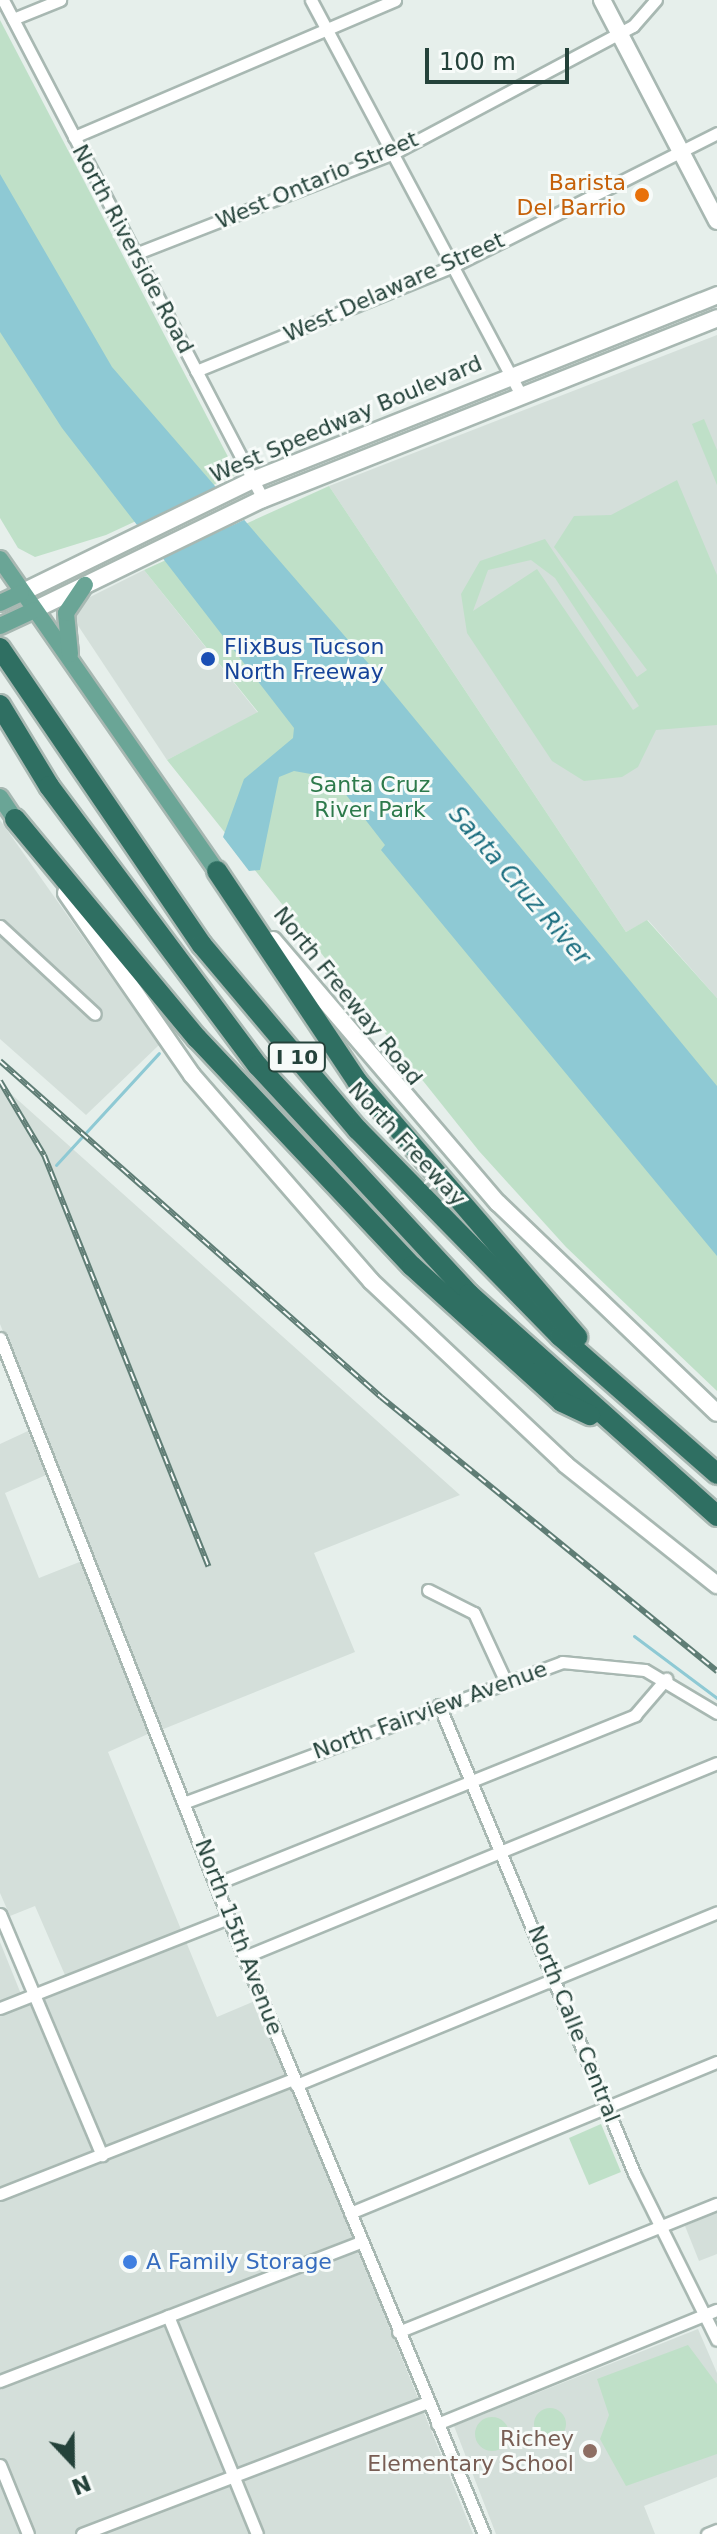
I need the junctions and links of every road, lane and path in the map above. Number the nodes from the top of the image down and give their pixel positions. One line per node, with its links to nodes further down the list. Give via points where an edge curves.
1 (3, 0): 7 (street, North Riverside Road)
2 (60, 0): 7 (street)
3 (311, 0): 9 (street)
4 (395, 0): 9 (street)
5 (602, 0): 8 (main road)
6 (656, 0): 8 (street, West Ontario Street, via 642,21)
7 (13, 19): 11 (street, North Riverside Road)
8 (620, 33): 12 (main road); 13 (street, West Ontario Street)
9 (329, 34): 11 (street); 13 (street)
10 (717, 133): 12 (street, West Delaware Street)
11 (74, 137): 15 (street, North Riverside Road)
12 (679, 148): 14 (main road); 16 (street, West Delaware Street)
13 (392, 154): 15 (street, West Ontario Street); 16 (street)
14 (717, 221)
15 (135, 254): 19 (street, North Riverside Road)
16 (451, 267): 19 (street, West Delaware Street); 20 (street)
17 (717, 295): 20 (main road, West Speedway Boulevard)
18 (717, 318): 21 (main road, West Speedway Boulevard)
19 (196, 371): 22 (street, North Riverside Road)
20 (509, 374): 21 (street); 22 (main road, West Speedway Boulevard)
21 (521, 395): 23 (main road, West Speedway Boulevard)
22 (253, 480): 23 (street, North Riverside Road); 26 (main road, West Speedway Boulevard)
23 (255, 502): 25 (main road, West Speedway Boulevard)
24 (0, 559): 26 (main road, North Freeway Road)
25 (85, 585): 28 (main road, West Speedway Boulevard); 31 (main road, via 66,613)
26 (21, 593): 27 (main road, West Speedway Boulevard); 28 (main road, North Freeway Road)
27 (0, 603)
28 (34, 610): 29 (main road, West Speedway Boulevard); 31 (main road, North Freeway Road)
29 (0, 626)
30 (5, 655): 39 (highway, North Freeway / I 10, via 202,945 348,1118 494,1272)
31 (74, 667): 35 (main road, North Freeway Road)
32 (0, 705): 41 (highway, I 10, via 58,799 258,1066 469,1294)
33 (0, 797): 34 (main road)
34 (15, 819): 41 (highway, via 197,1038 412,1266 562,1402); 44 (main road, via 192,1075 371,1281 566,1465)
35 (217, 871): 39 (highway, via 357,1081); 40 (main road, North Freeway Road, via 498,1203)
36 (0, 926): 37 (street)
37 (95, 1014)
38 (0, 1338): 52 (street, North 15th Avenue)
39 (637, 1406): 42 (highway, North Freeway / I 10)
40 (717, 1413)
41 (610, 1425): 43 (highway, I 10)
42 (717, 1474)
43 (717, 1516)
44 (717, 1585)
45 (428, 1590): 47 (street, via 474,1613)
46 (666, 1679): 47 (street, North Fairview Avenue, via 579,1660); 49 (street, North Fairview Avenue); 51 (street, via 635,1715)
47 (505, 1680): 48 (street, North Fairview Avenue)
48 (439, 1705): 51 (street, North Calle Central); 52 (street, North Fairview Avenue)
49 (717, 1713)
50 (717, 1763): 53 (street)
51 (472, 1778): 53 (street, North Calle Central); 54 (street)
52 (186, 1802): 54 (street, North 15th Avenue)
53 (503, 1852): 58 (street); 59 (street, North Calle Central)
54 (218, 1883): 57 (street, North 15th Avenue)
55 (717, 1912): 59 (street)
56 (0, 1914): 60 (street)
57 (228, 1918): 58 (street, North 15th Avenue); 60 (street)
58 (244, 1957): 63 (street, North 15th Avenue)
59 (554, 1980): 63 (street); 64 (street, North Calle Central)
60 (34, 1995): 61 (street); 65 (street)
61 (0, 2008)
62 (717, 2062): 64 (street)
63 (295, 2082): 65 (street); 68 (street, North 15th Avenue)
64 (608, 2107): 68 (street); 69 (street, North Calle Central)
65 (102, 2155): 66 (street)
66 (0, 2194)
67 (717, 2204): 69 (street)
68 (350, 2213): 70 (street, North 15th Avenue)
69 (665, 2224): 71 (street, North Calle Central); 73 (street)
70 (360, 2242): 72 (street); 73 (street, North 15th Avenue)
71 (712, 2312): 74 (street, North Calle Central); 77 (street)
72 (168, 2316): 75 (street); 79 (street)
73 (398, 2332): 76 (street, North 15th Avenue)
74 (717, 2340)
75 (0, 2381)
76 (428, 2402): 77 (street, North 15th Avenue); 79 (street)
77 (437, 2424): 84 (street, North 15th Avenue)
78 (0, 2465): 81 (street)
79 (233, 2476): 82 (street); 83 (street)
80 (717, 2530): 85 (street)
81 (28, 2534)
82 (82, 2534)
83 (257, 2534)
84 (484, 2534)
85 (707, 2534)

